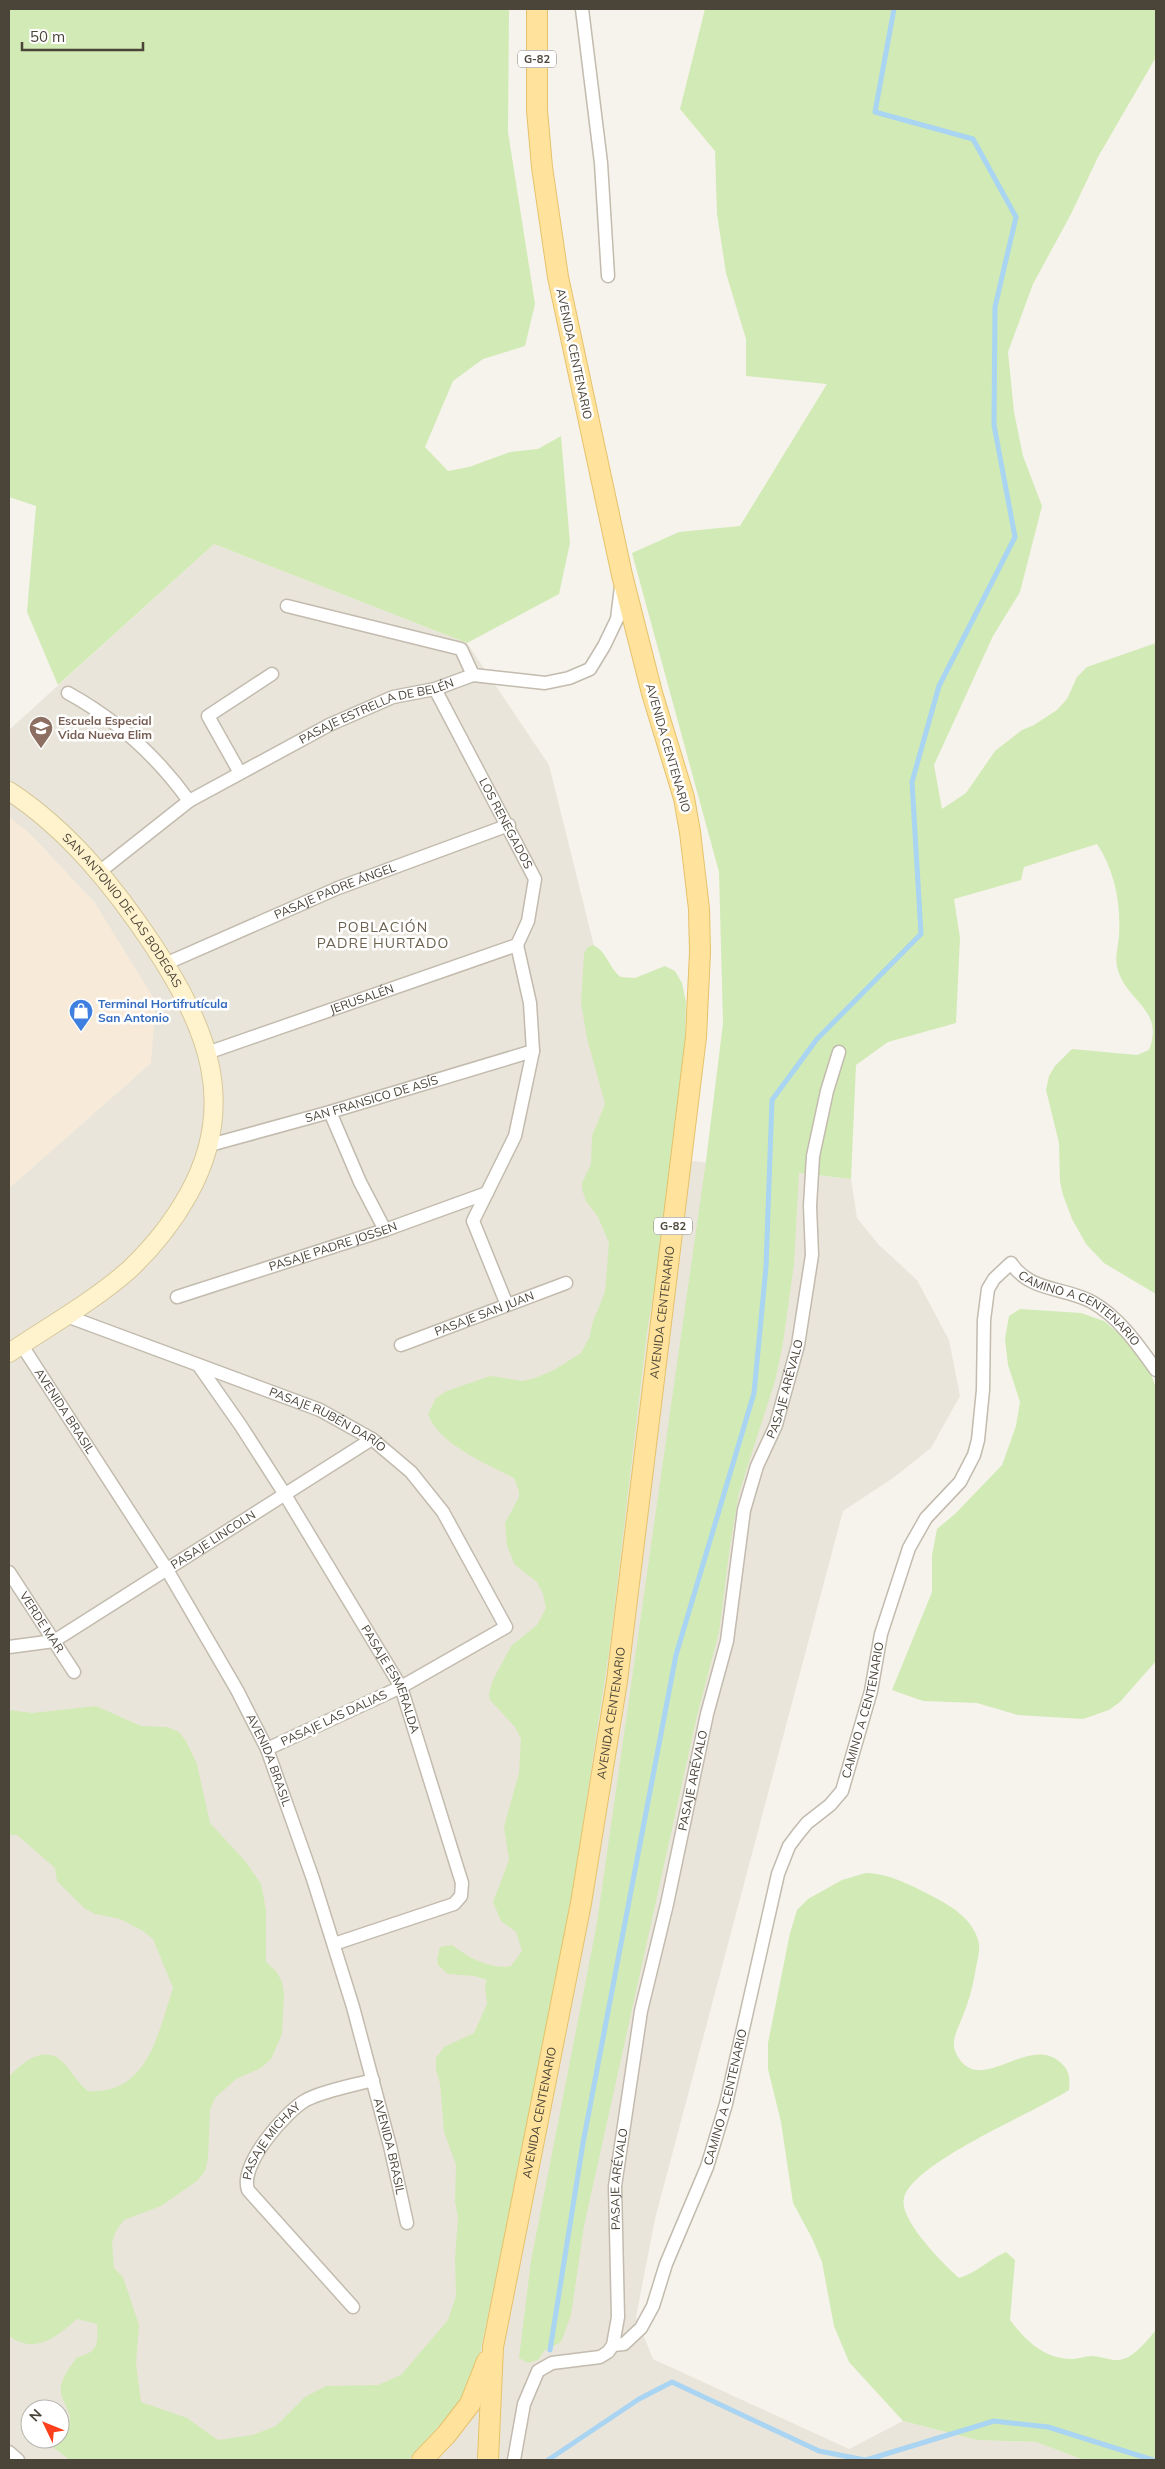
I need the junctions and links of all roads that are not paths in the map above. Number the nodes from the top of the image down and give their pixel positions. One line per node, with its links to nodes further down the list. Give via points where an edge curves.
1 (537, 9): 4 (main road, AVENIDA CENTENARIO / G-82, via 537,110 558,277)
2 (582, 9): 3 (street, via 601,164)
3 (608, 276)
4 (622, 575): 7 (street, PASAJE ESTRELLA DE BELÉN, via 617,619 590,669 546,683); 47 (main road, AVENIDA CENTENARIO / G-82, via 652,693 684,798 690,832 700,935 696,1037 617,1681 581,1903)
5 (286, 606): 7 (street, via 462,649)
6 (272, 674): 10 (street, via 208,716)
7 (473, 675): 8 (street, PASAJE ESTRELLA DE BELÉN)
8 (435, 689): 10 (street, PASAJE ESTRELLA DE BELÉN, via 393,697 329,725); 13 (street, LOS RENEGADOS)
9 (68, 694): 12 (street, via 103,714 139,742 174,780)
10 (240, 773): 12 (street, PASAJE ESTRELLA DE BELÉN)
11 (9, 791): 14 (street, SAN ANTONIO DE LAS BODEGAS, via 47,820)
12 (188, 801): 14 (street, PASAJE ESTRELLA DE BELÉN)
13 (509, 826): 15 (street, LOS RENEGADOS, via 535,879 528,921); 16 (street, PASAJE PADRE ÁNGEL, via 338,888)
14 (98, 873): 16 (street, SAN ANTONIO DE LAS BODEGAS, via 134,917)
15 (517, 945): 17 (street, via 530,1004); 19 (street, JERUSALÉN)
16 (165, 964): 19 (street, SAN ANTONIO DE LAS BODEGAS, via 193,1014)
17 (533, 1051): 20 (street, SAN FRANSICO DE ASÍS); 22 (street, via 515,1136)
18 (839, 1052): 46 (street, PASAJE ARÉVALO, via 813,1156 810,1198 812,1256 798,1345 776,1425 757,1466 744,1510 727,1641 707,1714 641,2011 616,2186 618,2318)
19 (207, 1053): 21 (street, SAN ANTONIO DE LAS BODEGAS, via 214,1100)
20 (330, 1112): 21 (street, SAN FRANSICO DE ASÍS); 23 (street)
21 (210, 1145): 27 (street, SAN ANTONIO DE LAS BODEGAS, via 182,1206 149,1249 108,1286)
22 (487, 1193): 23 (street, PASAJE PADRE JOSSEN); 26 (street, via 473,1221)
23 (385, 1230): 25 (street, PASAJE PADRE JOSSEN)
24 (566, 1283): 26 (street, PASAJE SAN JUAN)
25 (177, 1297)
26 (507, 1305): 28 (street, PASAJE SAN JUAN)
27 (64, 1316): 29 (street, SAN ANTONIO DE LAS BODEGAS); 30 (street, PASAJE RUBÉN DARÍO)
28 (401, 1345)
29 (15, 1349): 34 (street, AVENIDA BRASIL)
30 (199, 1366): 32 (street, PASAJE RUBÉN DARÍO, via 320,1410); 33 (street, PASAJE ESMERALDA)
31 (1156, 1370): 46 (street, CAMINO A CENTENARIO, via 1107,1312 1081,1296 1029,1281 1011,1263 994,1278 988,1289 984,1320 984,1390 974,1455 960,1482 926,1518 909,1548 881,1634 871,1691 847,1780 836,1799 798,1834 780,1867 726,2104 697,2195 672,2250 648,2317 624,2344)
32 (372, 1439): 33 (street, PASAJE LINCOLN); 36 (street, PASAJE RUBÉN DARÍO, via 411,1472 443,1512)
33 (284, 1493): 34 (street, PASAJE LINCOLN); 40 (street, PASAJE ESMERALDA)
34 (166, 1568): 37 (street, PASAJE LINCOLN); 41 (street, AVENIDA BRASIL, via 237,1690)
35 (9, 1572): 37 (street, VERDE MAR)
36 (506, 1627): 40 (street, PASAJE LAS DALIAS)
37 (54, 1641): 38 (street); 39 (street, VERDE MAR)
38 (9, 1647)
39 (74, 1672)
40 (401, 1687): 41 (street, PASAJE LAS DALIAS); 42 (street, PASAJE ESMERALDA, via 462,1883 461,1896 454,1904)
41 (267, 1749): 42 (street, AVENIDA BRASIL)
42 (334, 1944): 43 (street, AVENIDA BRASIL)
43 (373, 2080): 44 (street, AVENIDA BRASIL); 45 (street, PASAJE MICHAY, via 316,2096 298,2106 256,2155 246,2179 248,2190)
44 (407, 2223)
45 (353, 2307)
46 (613, 2345): 52 (street, via 600,2356 552,2363 538,2371 524,2404)
47 (493, 2347): 50 (main road, via 470,2404); 51 (main road, AVENIDA CENTENARIO)
48 (9, 2452): 49 (street)
49 (18, 2460)
50 (422, 2460)
51 (488, 2460)
52 (514, 2460)

